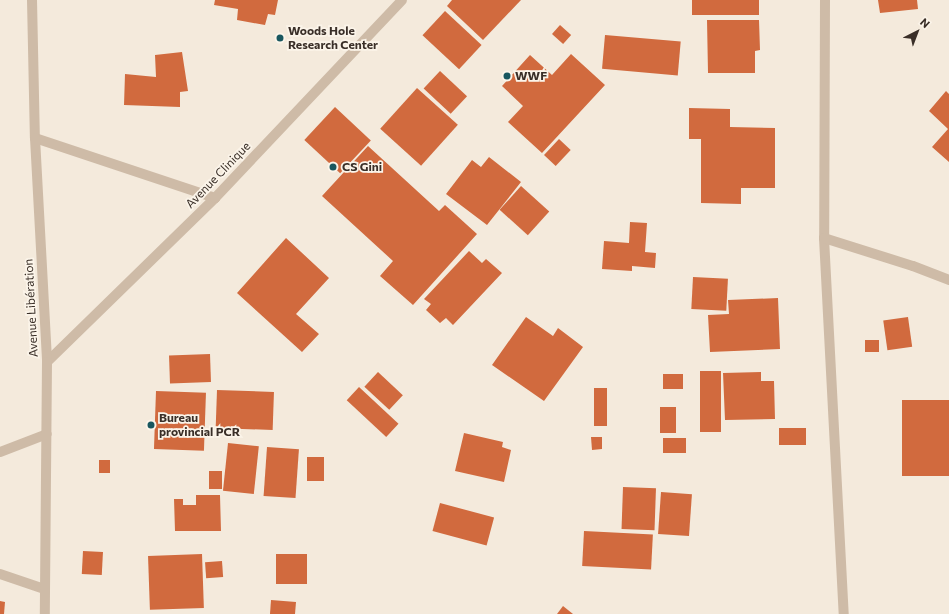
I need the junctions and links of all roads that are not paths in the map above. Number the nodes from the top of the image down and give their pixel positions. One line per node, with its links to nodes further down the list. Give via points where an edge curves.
1 (32, 0): 4 (street, Avenue Libération)
2 (402, 0): 5 (street, Avenue Clinique)
3 (825, 0): 6 (street)
4 (35, 138): 5 (street); 8 (street, Avenue Libération)
5 (215, 198): 8 (street, Avenue Clinique)
6 (824, 238): 7 (street); 14 (street)
7 (949, 280)
8 (47, 362): 9 (street, Avenue Libération)
9 (47, 434): 10 (street); 12 (street, Avenue Libération)
10 (0, 452)
11 (0, 574): 12 (street)
12 (44, 589): 13 (street, Avenue Libération)
13 (45, 614)
14 (844, 614)

